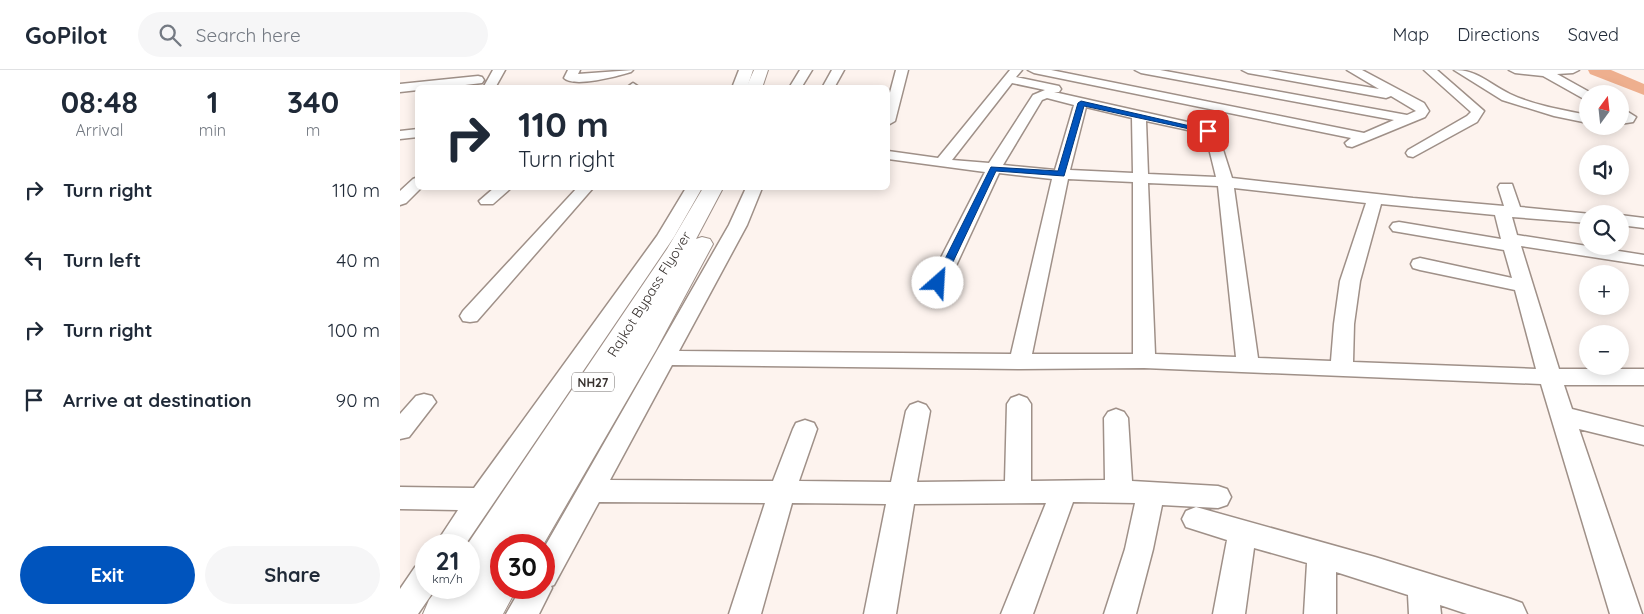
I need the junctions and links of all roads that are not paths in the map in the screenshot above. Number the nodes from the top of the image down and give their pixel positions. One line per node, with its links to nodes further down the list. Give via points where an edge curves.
1 (498, 70): 23 (street)
2 (574, 70): 3 (street, via 570,78 607,76)
3 (627, 70)
4 (746, 70): 24 (main road)
5 (761, 70): 25 (highway)
6 (806, 70): 26 (street)
7 (838, 70): 27 (street)
8 (902, 70): 30 (street)
9 (1034, 70): 32 (street)
10 (1141, 70): 18 (street)
11 (1248, 70): 33 (street)
12 (1353, 70): 33 (street)
13 (1430, 70): 14 (street); 46 (street, via 1478,111 1472,119)
14 (1450, 70)
15 (1460, 70): 37 (street, via 1506,97)
16 (1514, 70): 19 (street)
17 (1573, 70): 19 (street)
18 (1186, 74): 32 (street); 38 (street)
19 (1546, 74): 31 (street)
20 (1013, 75): 39 (street); 48 (street)
21 (479, 79): 22 (street)
22 (426, 85)
23 (490, 85)
24 (741, 85)
25 (755, 85)
26 (797, 85)
27 (830, 85)
28 (415, 86): 29 (street)
29 (400, 88)
30 (892, 88): 35 (street)
31 (1579, 91)
32 (1159, 96): 44 (street)
33 (1401, 96): 38 (street, via 1423,111)
34 (1081, 103): 36 (street); 49 (street, via 1046,94 1037,98); 51 (street)
35 (890, 104)
36 (1139, 116): 52 (street); 53 (street, via 1212,134)
37 (1579, 117)
38 (1409, 120): 44 (street)
39 (1218, 123)
40 (415, 127): 41 (street)
41 (400, 128)
42 (415, 133): 43 (street)
43 (400, 135)
44 (1364, 137): 45 (street)
45 (1345, 147)
46 (1413, 153)
47 (890, 155): 48 (street)
48 (942, 163): 49 (street)
49 (994, 168): 51 (street); 74 (street)
50 (415, 170): 54 (street)
51 (1061, 174): 52 (street); 79 (street)
52 (1139, 178): 53 (street); 78 (street)
53 (1225, 182): 63 (street); 80 (street)
54 (400, 184)
55 (415, 185): 64 (street)
56 (1506, 187): 66 (street)
57 (500, 190): 65 (street)
58 (583, 190): 76 (street)
59 (693, 190): 101 (street, via 665,237)
60 (712, 190): 108 (highway, Rajkot Bypass Flyover / NH27, via 679,249)
61 (731, 190): 105 (highway, Rajkot Bypass Flyover / NH27, via 642,350)
62 (753, 190): 77 (street, via 738,225)
63 (1375, 198): 66 (street); 81 (street, via 1350,281)
64 (400, 200)
65 (486, 201)
66 (1508, 212): 67 (street); 71 (street)
67 (1579, 217)
68 (1629, 221): 69 (street)
69 (1644, 223)
70 (1399, 227): 71 (street)
71 (1511, 243): 72 (street); 75 (street)
72 (1644, 260)
73 (1420, 264): 75 (street)
74 (938, 283)
75 (1524, 286): 82 (street)
76 (470, 316)
77 (664, 358): 79 (street); 92 (street)
78 (1144, 361): 79 (street); 80 (street)
79 (1020, 362)
80 (1248, 364): 81 (street)
81 (1342, 368): 82 (street)
82 (1550, 377): 83 (street); 87 (street)
83 (1644, 377)
84 (424, 402): 90 (street)
85 (1019, 404): 93 (street)
86 (918, 411): 97 (street)
87 (1564, 416): 91 (street); 125 (street)
88 (1116, 418): 96 (street)
89 (805, 428): 95 (street)
90 (400, 430)
91 (1644, 436)
92 (590, 491): 95 (street); 106 (street)
93 (1018, 491): 94 (street); 97 (street)
94 (1064, 491): 96 (street); 120 (street)
95 (782, 492): 97 (street); 118 (street)
96 (1118, 492): 98 (street)
97 (902, 493): 119 (street)
98 (1152, 493): 99 (street); 121 (street)
99 (1218, 497)
100 (400, 498): 101 (street)
101 (481, 499): 104 (street)
102 (1196, 519): 103 (street)
103 (1242, 533): 107 (street); 122 (street)
104 (457, 534)
105 (530, 534)
106 (555, 555)
107 (1322, 556): 113 (street, via 1375,570); 123 (street)
108 (480, 557)
109 (415, 593): 114 (street)
110 (453, 599): 115 (highway)
111 (490, 599): 116 (highway)
112 (531, 599): 117 (street)
113 (1424, 600): 124 (street)
114 (400, 614)
115 (443, 614)
116 (481, 614)
117 (522, 614)
118 (745, 614)
119 (880, 614)
120 (1017, 614)
121 (1120, 614)
122 (1229, 614)
123 (1320, 614)
124 (1511, 614)
125 (1626, 614)

